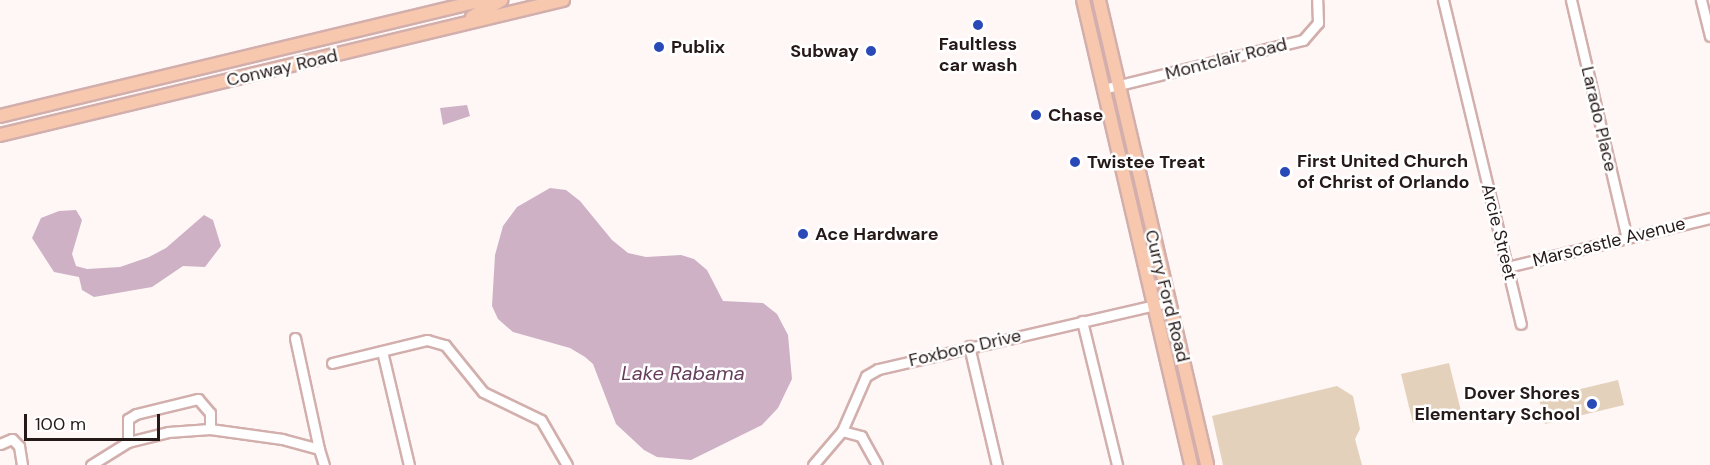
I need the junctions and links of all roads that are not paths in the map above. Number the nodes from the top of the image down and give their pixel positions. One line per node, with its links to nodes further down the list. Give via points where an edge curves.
1 (484, 0): 12 (main road, Conway Road)
2 (502, 0): 10 (main road)
3 (563, 0): 10 (main road, Conway Road)
4 (1083, 0): 15 (main road, Curry Ford Road)
5 (1099, 0): 14 (main road, Curry Ford Road)
6 (1317, 0): 14 (street, Montclair Road, via 1318,23 1303,40)
7 (1443, 0): 22 (street, Arcie Street)
8 (1571, 0): 21 (street, Larado Place)
9 (1701, 0): 11 (street)
10 (454, 26): 13 (main road, Conway Road)
11 (1710, 36)
12 (315, 40): 13 (street); 16 (main road, Conway Road)
13 (321, 58): 19 (main road, Conway Road)
14 (1118, 85): 15 (street, Montclair Road); 17 (main road, Curry Ford Road)
15 (1103, 89): 18 (main road, Curry Ford Road)
16 (0, 116)
17 (1128, 127): 18 (street); 23 (main road, Curry Ford Road)
18 (1112, 130): 24 (main road, Curry Ford Road)
19 (0, 135)
20 (1710, 218): 21 (street, Marscastle Avenue)
21 (1627, 238): 22 (street, Marscastle Avenue)
22 (1507, 267): 28 (street, Arcie Street)
23 (1163, 280): 24 (street); 25 (main road, Curry Ford Road)
24 (1148, 284): 26 (main road, Curry Ford Road)
25 (1168, 302): 26 (street, Foxboro Drive); 48 (main road, Curry Ford Road)
26 (1153, 305): 27 (street, Foxboro Drive); 47 (main road, Curry Ford Road)
27 (1082, 321): 30 (street, Foxboro Drive); 46 (street)
28 (1521, 324)
29 (295, 338): 37 (street)
30 (969, 346): 34 (street, Foxboro Drive, via 878,369 866,376); 45 (street)
31 (382, 351): 32 (street); 41 (street); 42 (street, via 427,340 445,345 483,392 541,420)
32 (332, 363)
33 (210, 429): 35 (street, via 168,432); 35 (street, via 210,412 198,399 135,414 128,419); 37 (street, via 282,438)
34 (842, 431): 43 (street, Foxboro Drive); 44 (street, via 861,436)
35 (128, 442): 39 (street)
36 (0, 444): 38 (street, via 12,440 18,446)
37 (319, 449): 40 (street)
38 (22, 465)
39 (91, 465)
40 (324, 465)
41 (409, 465)
42 (567, 465)
43 (813, 465)
44 (877, 465)
45 (997, 465)
46 (1117, 465)
47 (1191, 465)
48 (1208, 465)

